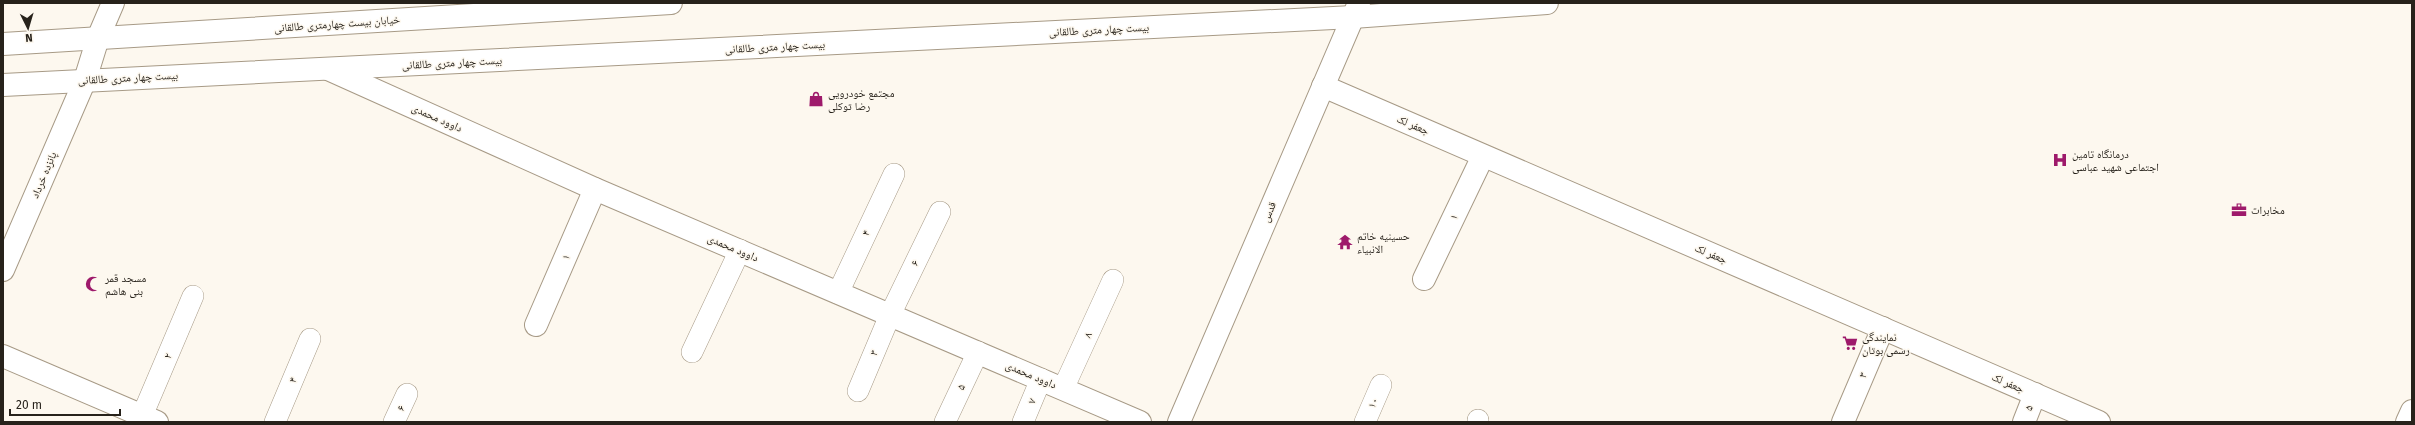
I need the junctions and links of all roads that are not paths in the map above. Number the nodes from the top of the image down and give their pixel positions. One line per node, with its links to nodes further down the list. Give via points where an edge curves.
1 (113, 3): 6 (main road, پانزده خرداد)
2 (671, 3): 6 (main road, خیابان بیست چهارمتری طالقانی)
3 (1547, 3): 4 (main road, بیست چهار متری طالقانی)
4 (1414, 8): 5 (main road, بیست چهار متری طالقانی)
5 (1356, 10): 8 (main road, بیست چهار متری طالقانی); 11 (main road, قدس)
6 (98, 38): 7 (main road, خیابان بیست چهارمتری طالقانی); 9 (main road, پانزده خرداد)
7 (3, 44)
8 (328, 69): 9 (main road, بیست چهار متری طالقانی); 14 (main road, داوود محمدی)
9 (85, 80): 10 (main road, بیست چهار متری طالقانی); 17 (main road, پانزده خرداد)
10 (3, 85)
11 (1323, 86): 12 (main road, جعفر لک); 42 (main road, قدس)
12 (1483, 156): 18 (main road, ۱); 24 (main road, جعفر لک)
13 (894, 174): 20 (lane, ۴)
14 (595, 188): 16 (main road, داوود محمدی); 23 (main road, ۱)
15 (940, 212): 22 (lane, ۶)
16 (740, 250): 20 (main road, داوود محمدی); 26 (lane)
17 (3, 270)
18 (1424, 279)
19 (1113, 280): 31 (lane, ۸)
20 (838, 293): 22 (main road, داوود محمدی)
21 (193, 296): 36 (lane, ۲)
22 (890, 315): 27 (main road, داوود محمدی); 32 (lane, ۳)
23 (536, 325)
24 (1883, 328): 34 (main road, جعفر لک); 44 (main road, ۳)
25 (310, 339): 37 (lane, ۴)
26 (692, 352)
27 (978, 352): 29 (main road, داوود محمدی); 39 (lane, ۵)
28 (3, 356): 36 (main road)
29 (1041, 379): 31 (main road, داوود محمدی); 40 (lane, ۷)
30 (1381, 385): 43 (lane, ۱۰)
31 (1063, 389): 41 (main road, داوود محمدی)
32 (858, 391)
33 (407, 394): 38 (lane, ۶)
34 (2035, 394): 45 (main road, ۵); 46 (main road, جعفر لک)
35 (2412, 412): 47 (main road)
36 (149, 419)
37 (275, 422)
38 (394, 422)
39 (945, 422)
40 (1023, 422)
41 (1140, 422)
42 (1179, 422)
43 (1365, 422)
44 (1843, 422)
45 (2024, 422)
46 (2099, 422)
47 (2408, 422)

